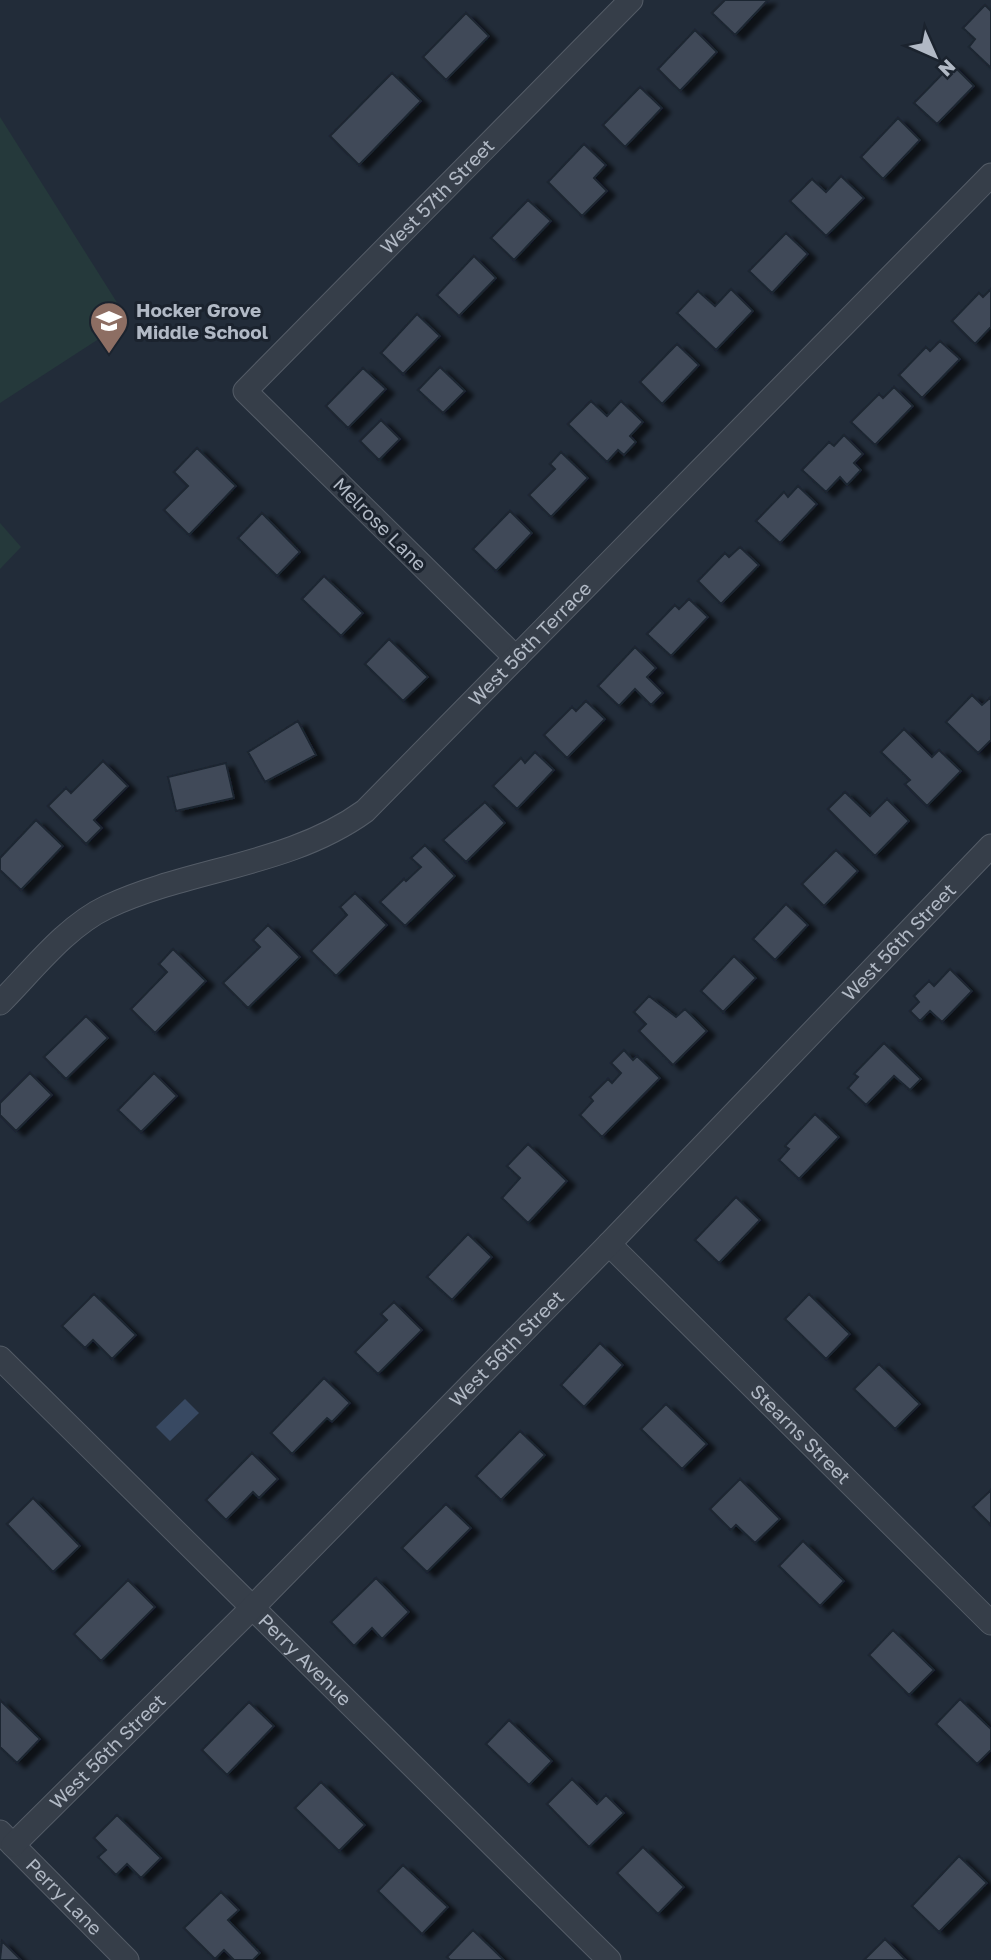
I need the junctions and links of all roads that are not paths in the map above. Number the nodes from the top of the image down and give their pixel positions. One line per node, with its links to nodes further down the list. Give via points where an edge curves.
1 (631, 0): 3 (street, West 57th Street)
2 (991, 175): 4 (street, West 56th Terrace)
3 (245, 391): 4 (street, Melrose Lane)
4 (516, 658): 6 (street, West 56th Terrace, via 365,811 342,827 317,840 106,908 78,926)
5 (991, 846): 7 (street, West 56th Street)
6 (0, 1003)
7 (609, 1244): 9 (street, West 56th Street); 10 (street, Stearns Street)
8 (0, 1358): 9 (street, Perry Avenue)
9 (252, 1608): 11 (street, West 56th Street); 13 (street, Perry Avenue)
10 (991, 1623)
11 (6, 1838): 12 (street, Perry Lane)
12 (127, 1960)
13 (609, 1960)

